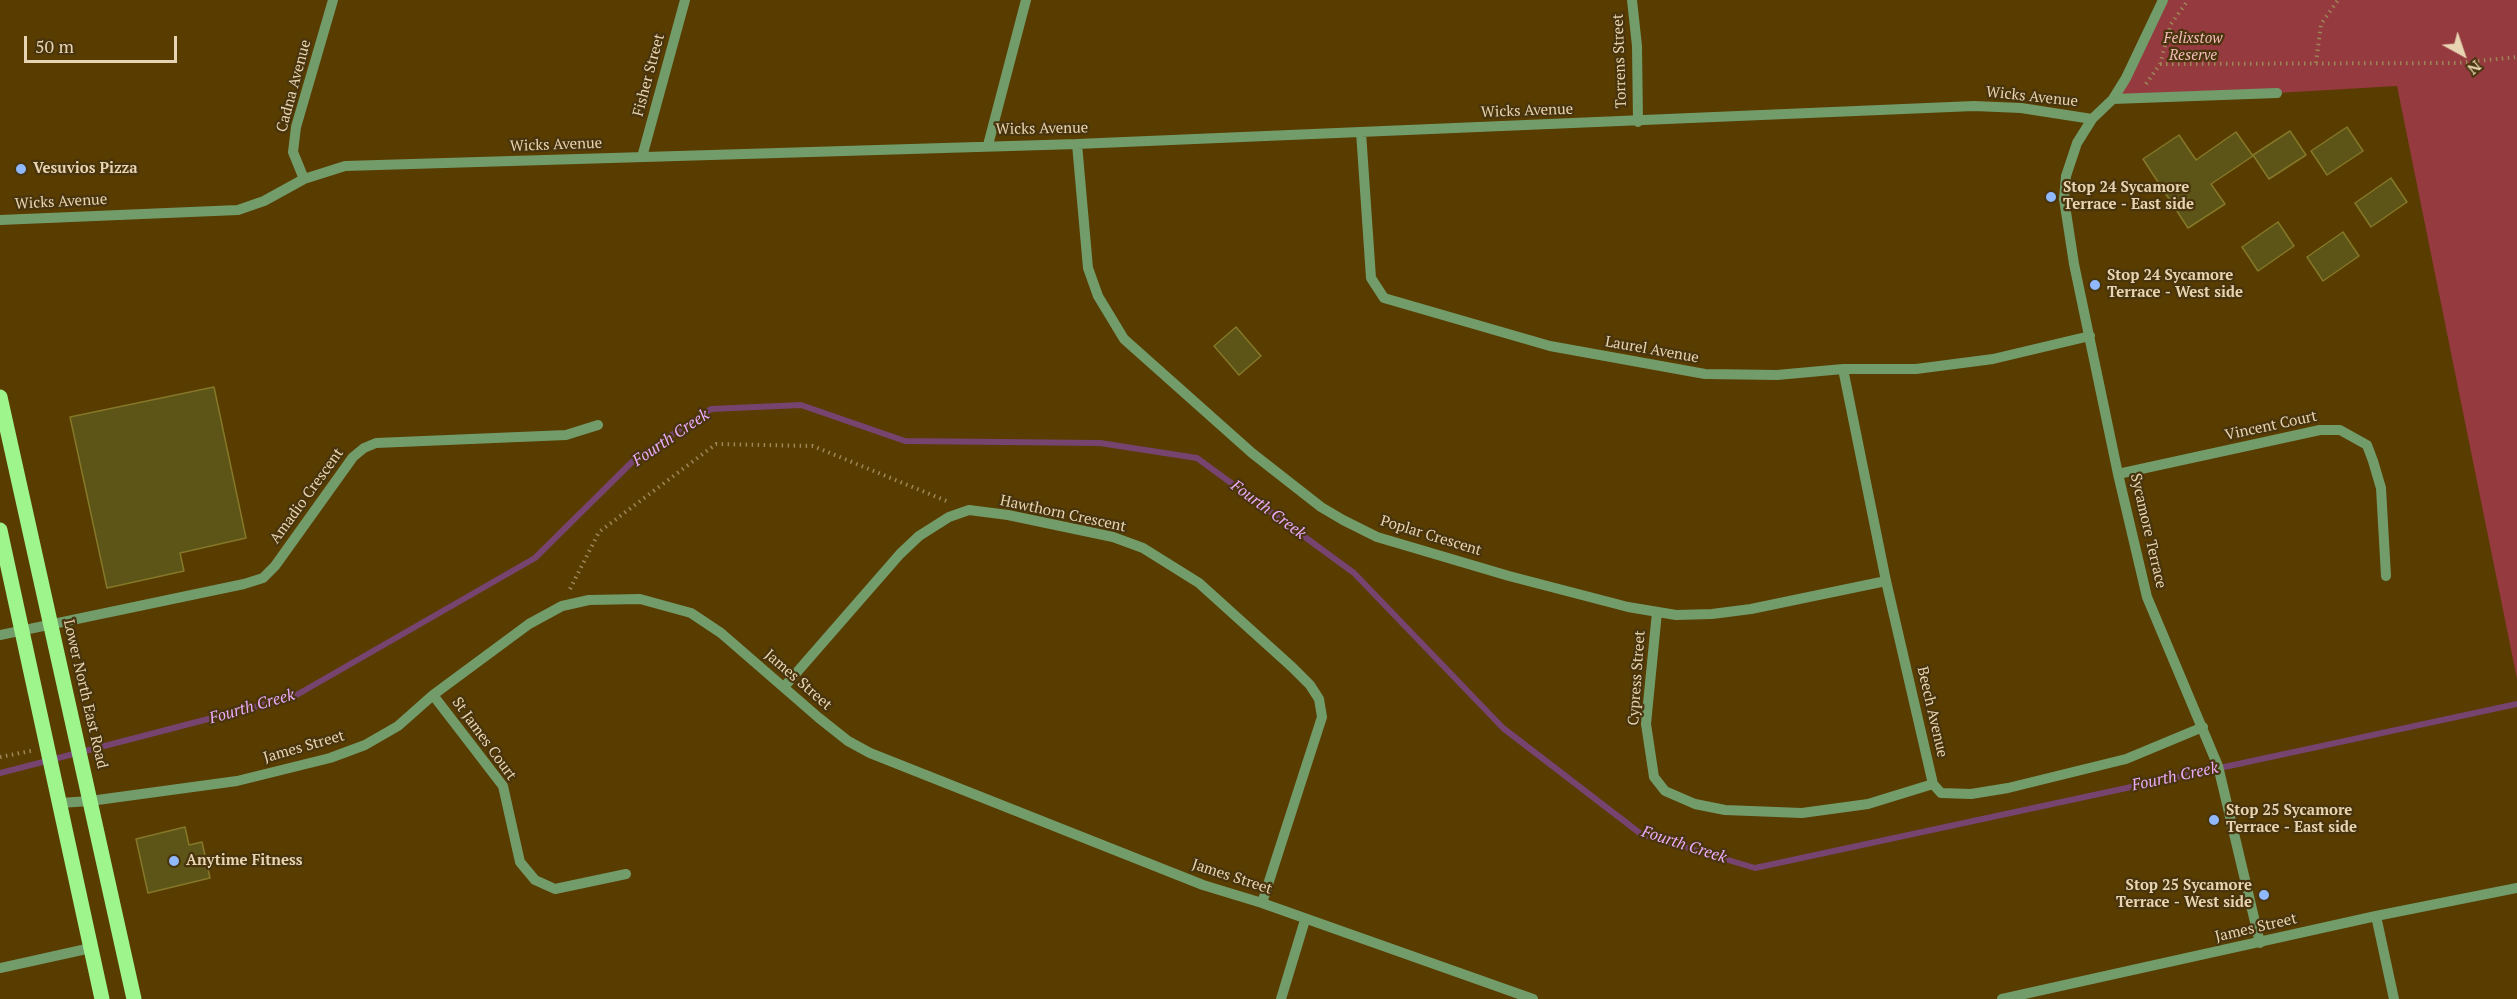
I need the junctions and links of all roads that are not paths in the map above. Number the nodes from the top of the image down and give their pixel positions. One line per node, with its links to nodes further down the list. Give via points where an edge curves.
1 (333, 0): 14 (street, Cadna Avenue, via 296,127 293,152)
2 (685, 0): 13 (street, Fisher Street)
3 (1026, 0): 12 (street)
4 (1632, 0): 9 (street, Torrens Street)
5 (2163, 0): 7 (street, Sycamore Terrace)
6 (2277, 93): 7 (street)
7 (2113, 99): 8 (street, Sycamore Terrace)
8 (2092, 119): 9 (street, Wicks Avenue, via 2021,108 1974,106); 16 (street, Sycamore Terrace, via 2066,176 2064,199)
9 (1638, 122): 10 (street, Wicks Avenue)
10 (1361, 132): 11 (street, Wicks Avenue); 17 (street, Laurel Avenue, via 1371,278 1384,298 1550,346 1705,375 1777,375)
11 (1077, 144): 12 (street, Wicks Avenue); 24 (street, Poplar Crescent, via 1088,268 1112,321 1139,354 1252,453 1321,507 1377,537 1509,576)
12 (988, 145): 13 (street, Wicks Avenue)
13 (642, 157): 14 (street, Wicks Avenue, via 345,166)
14 (304, 179): 15 (street, Wicks Avenue, via 238,210)
15 (0, 220)
16 (2090, 336): 17 (street, Laurel Avenue, via 1993,359 1916,369); 20 (street, Sycamore Terrace)
17 (1843, 369): 23 (street, Beech Avenue)
18 (0, 397): 25 (main road, Lower North East Road)
19 (598, 425): 25 (street, Amadio Crescent, via 566,435 376,443 353,457 263,579)
20 (2118, 474): 22 (street, Vincent Court, via 2320,430 2340,430 2367,445 2373,461 2381,488); 30 (street, Sycamore Terrace, via 2148,597)
21 (0, 530): 26 (main road)
22 (2386, 576)
23 (1886, 581): 24 (street, Poplar Crescent, via 1751,609 1712,614); 31 (street, Beech Avenue)
24 (1657, 612): 31 (street, Cypress Street, via 1646,724 1654,777 1665,791 1695,804 1725,810 1802,813 1868,804)
25 (51, 624): 26 (street, Amadio Crescent); 32 (main road, Lower North East Road)
26 (22, 630): 27 (street, Amadio Crescent); 33 (main road)
27 (0, 635)
28 (784, 687): 29 (street, James Street, via 721,633 691,613 640,599 589,600 562,606 529,624); 36 (street, James Street, via 848,741 870,753 1203,885); 36 (street, Hawthorn Crescent, via 912,542 949,517 969,510 1008,515 1102,534 1143,548 1199,583 1310,685 1319,699 1322,717)
29 (434, 695): 32 (street, James Street, via 399,726 330,758 237,781); 34 (street, St James Court, via 503,786 520,862 535,880 555,889)
30 (2203, 727): 31 (street, via 2126,759 2008,788 1956,795 1941,793); 39 (street, Sycamore Terrace, via 2222,781)
31 (1933, 784)
32 (90, 801): 33 (street, James Street); 43 (main road, Lower North East Road)
33 (60, 803): 40 (main road)
34 (626, 874)
35 (2517, 888): 37 (street, James Street)
36 (1262, 903): 38 (street, James Street)
37 (2376, 916): 39 (street, James Street); 47 (street)
38 (1305, 920): 44 (street); 45 (street, James Street)
39 (2260, 943): 46 (street, James Street)
40 (91, 948): 41 (street); 42 (main road)
41 (0, 968)
42 (102, 999)
43 (134, 999)
44 (1281, 999)
45 (1533, 999)
46 (2002, 999)
47 (2394, 999)

